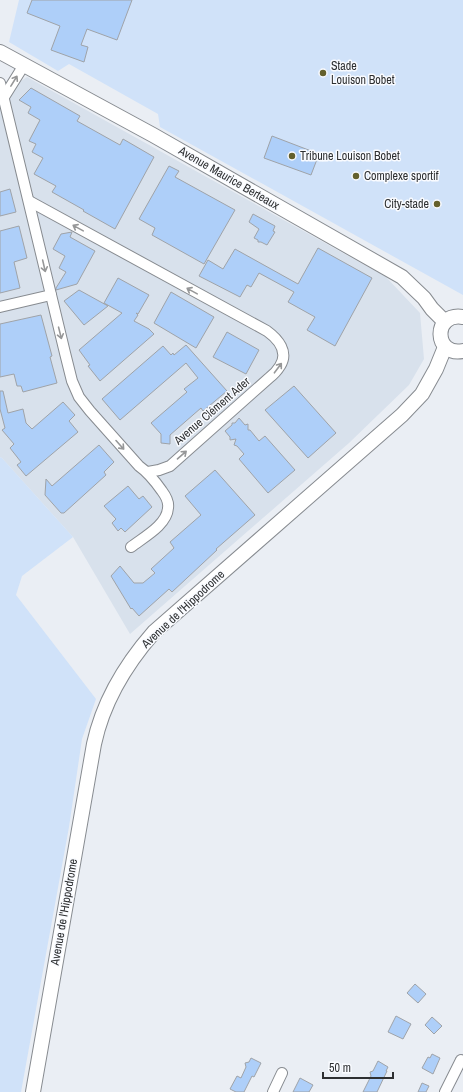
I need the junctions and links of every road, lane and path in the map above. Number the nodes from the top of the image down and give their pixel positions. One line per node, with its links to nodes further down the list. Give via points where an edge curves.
1 (0, 52): 2 (main road, Avenue Maurice Berteaux)
2 (24, 65): 4 (street, one-way to 2); 9 (main road, Avenue Maurice Berteaux, via 153,135 402,277)
3 (0, 83): 4 (street)
4 (4, 97): 5 (street)
5 (29, 201): 6 (street, one-way to 6); 12 (street, Avenue Clément Ader, one-way to 5, via 170,466 269,378 280,367 284,357 283,350 279,341 267,331)
6 (51, 295): 7 (street); 12 (street, one-way to 12, via 72,381 79,397 139,466)
7 (0, 307)
8 (463, 317): 9 (main road, via 453,317)
9 (445, 322): 10 (main road, via 440,337)
10 (446, 347): 11 (main road, via 455,352); 16 (main road, Avenue de l'Hippodrome, via 422,394 402,415 154,632 140,648 114,688 97,728)
11 (463, 351)
12 (148, 472): 13 (street, via 169,506 166,518)
13 (131, 547)
14 (461, 1060): 18 (street)
15 (282, 1073): 17 (street)
16 (33, 1092)
17 (273, 1092)
18 (445, 1092)

